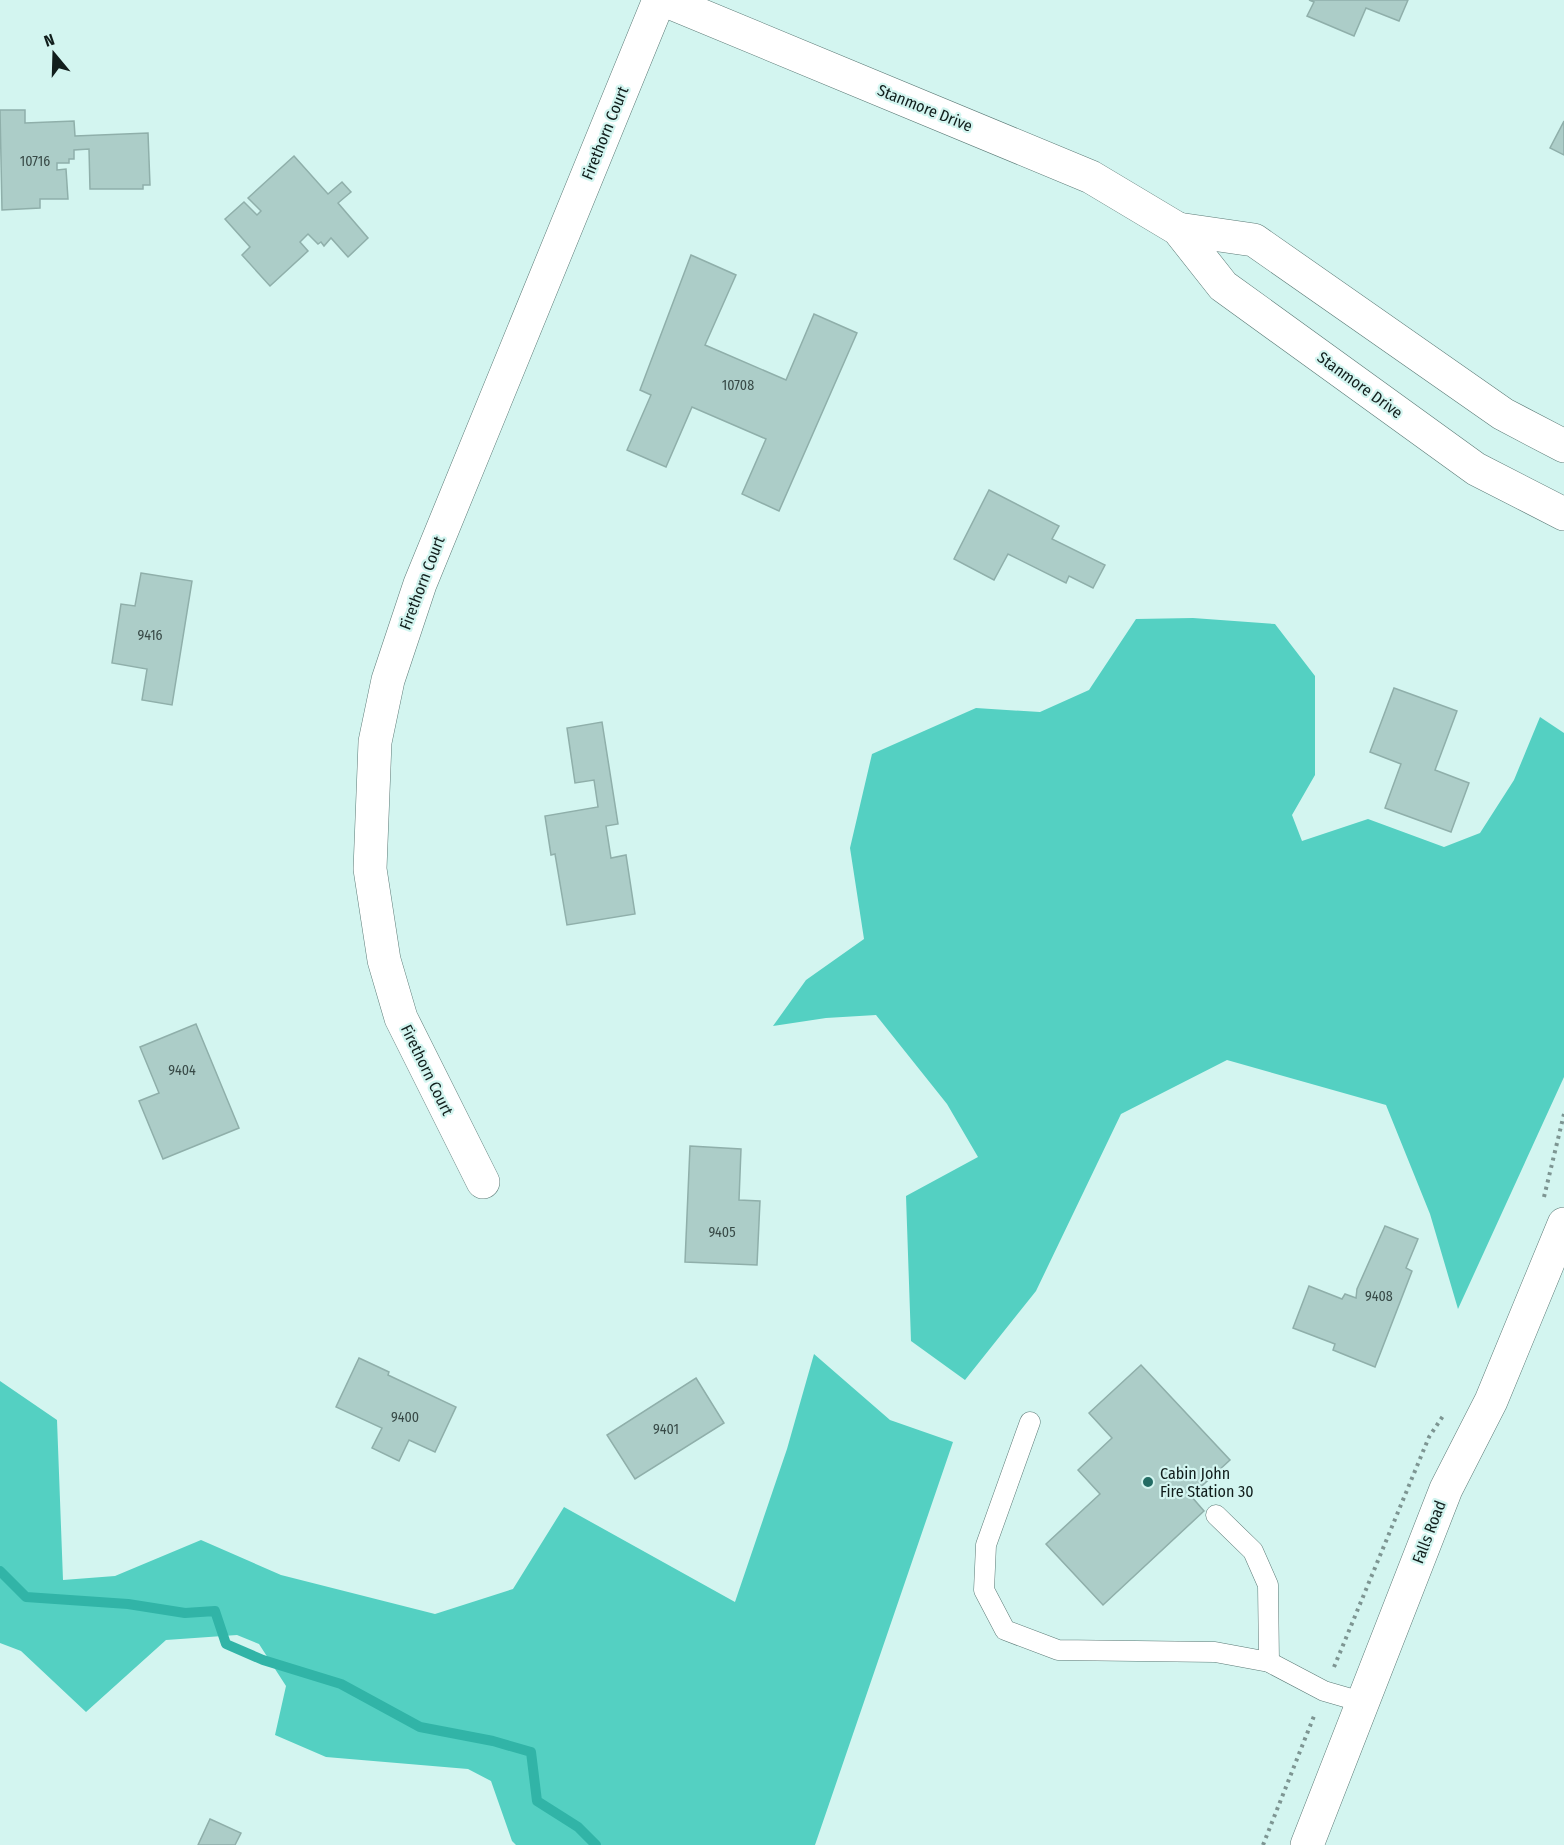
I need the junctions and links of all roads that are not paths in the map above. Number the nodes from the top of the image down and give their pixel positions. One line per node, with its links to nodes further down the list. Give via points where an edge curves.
1 (659, 0): 6 (street, Firethorn Court, via 420,584 388,680 375,742 370,869 384,960 401,1018)
2 (664, 0): 3 (street, Stanmore Drive, via 1091,177)
3 (1178, 230): 4 (street, Stanmore Drive, via 1254,240 1503,414); 5 (street, Stanmore Drive, via 1223,286 1476,470)
4 (1564, 446)
5 (1564, 514)
6 (483, 1182)
7 (1564, 1224): 11 (street, Falls Road, via 1491,1401 1446,1489)
8 (1030, 1422): 10 (lane, via 986,1545 984,1590 1005,1630 1058,1650 1215,1652)
9 (1216, 1515): 10 (lane, via 1253,1551 1268,1585)
10 (1269, 1662): 11 (lane, via 1324,1691)
11 (1362, 1702): 12 (street, Falls Road)
12 (1307, 1845)

